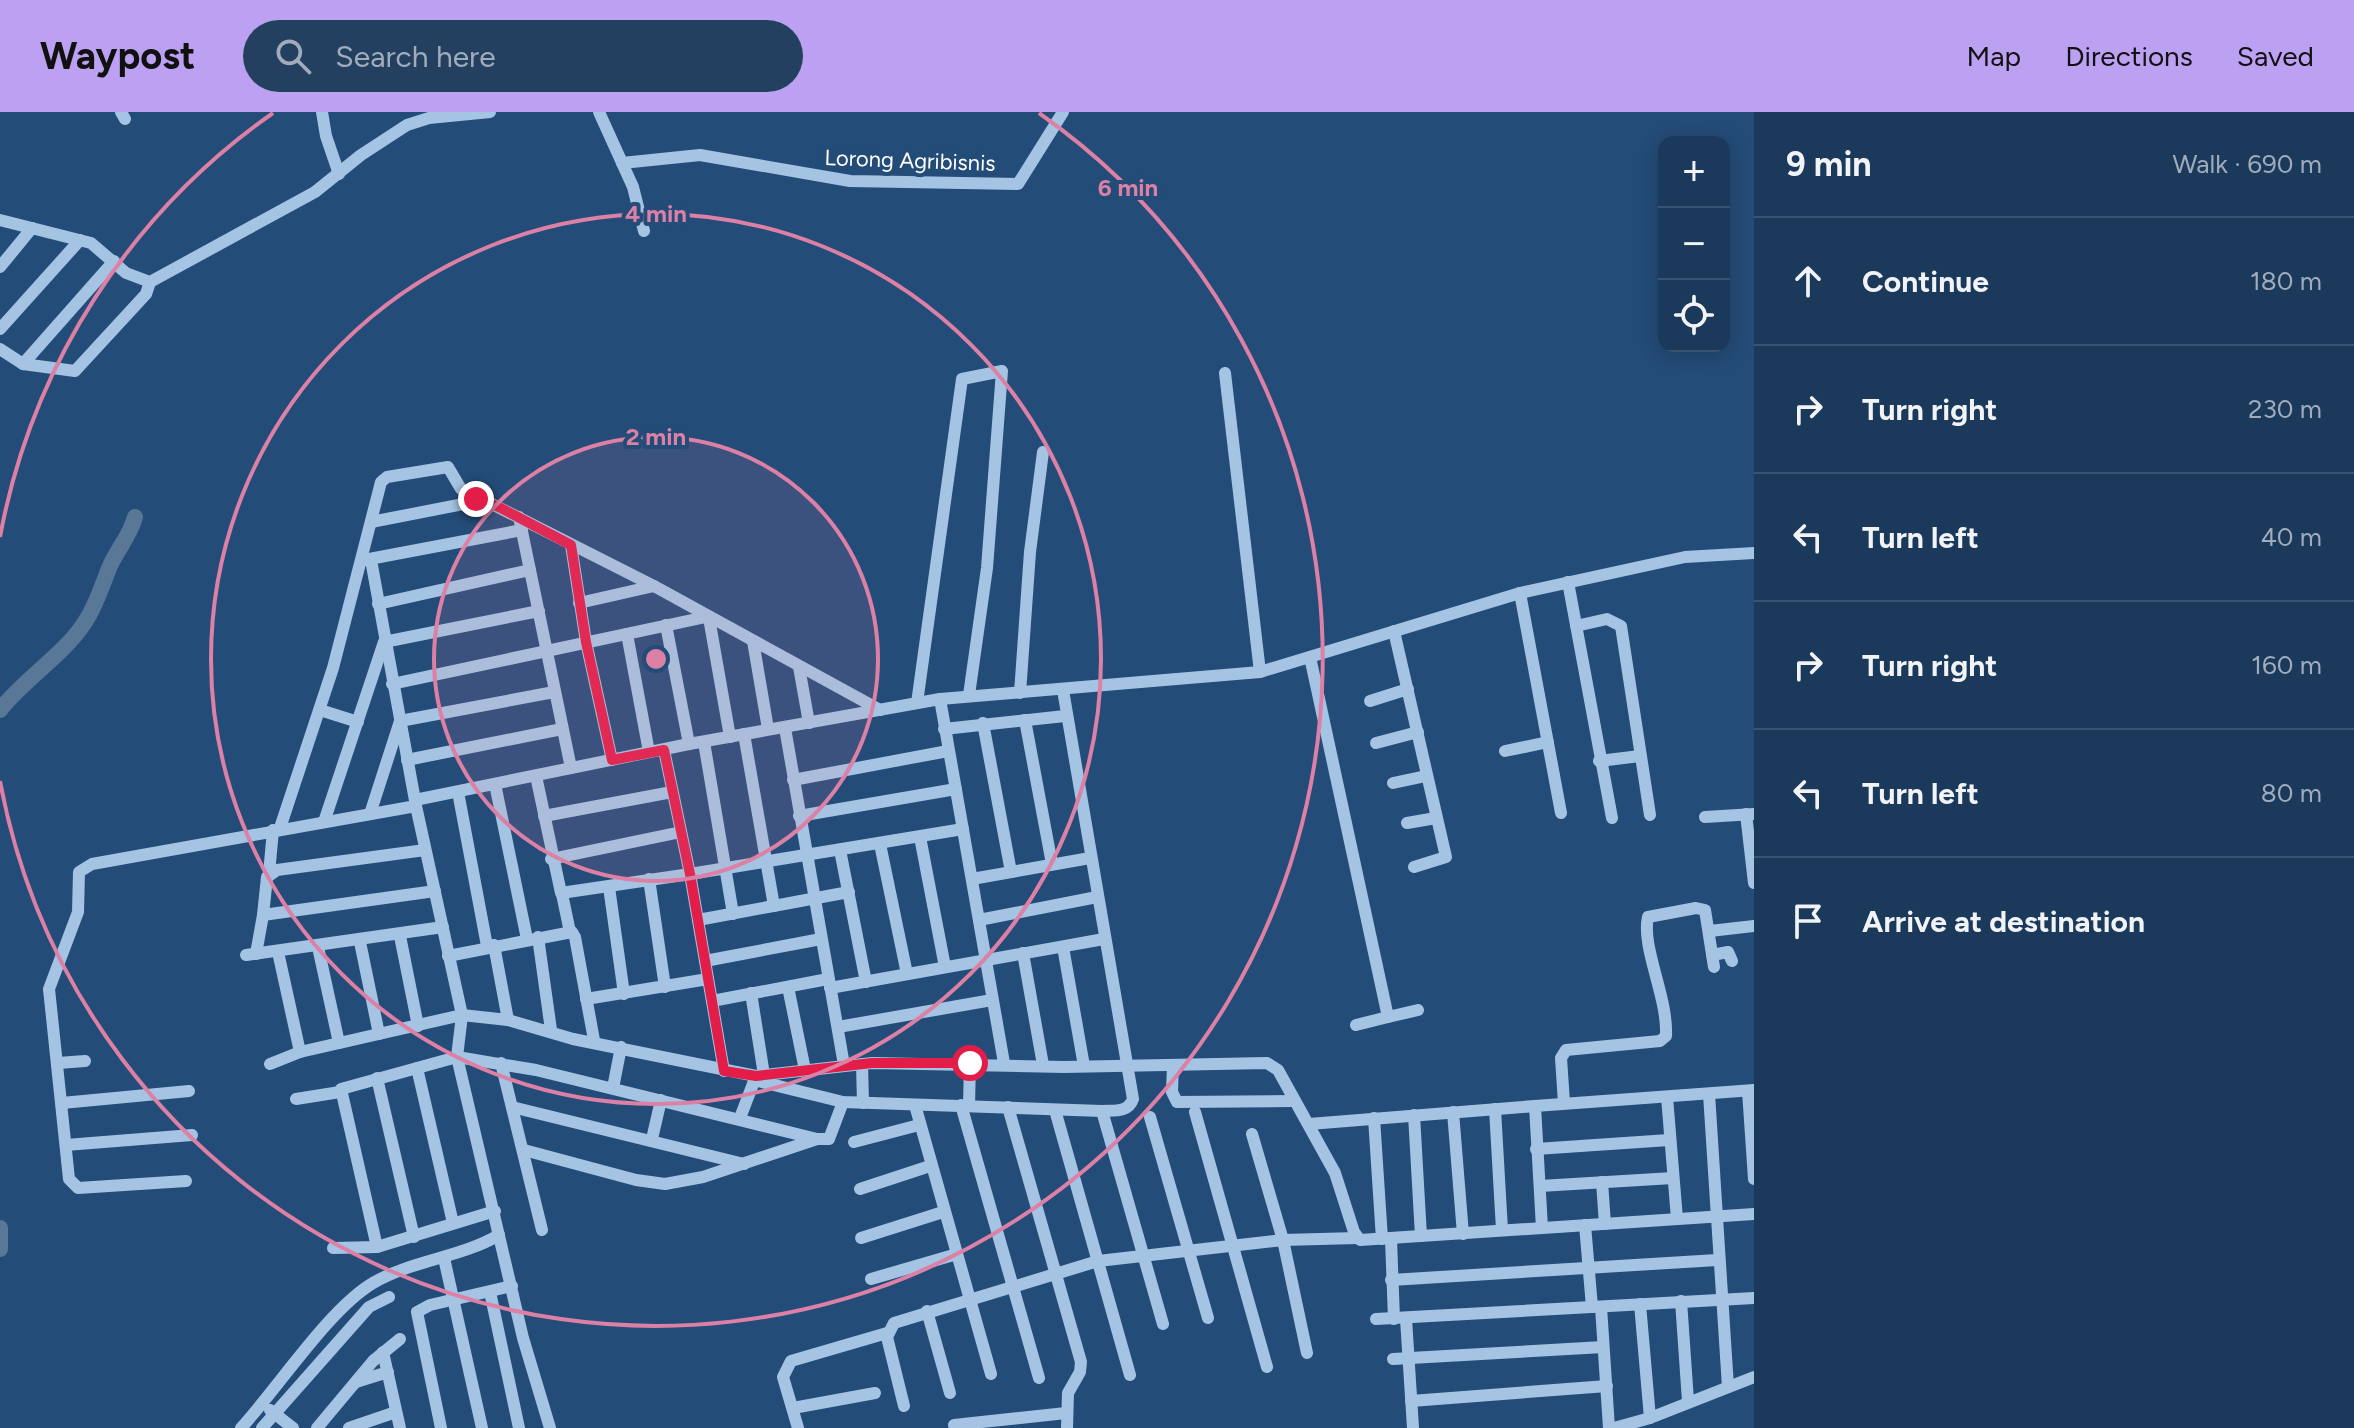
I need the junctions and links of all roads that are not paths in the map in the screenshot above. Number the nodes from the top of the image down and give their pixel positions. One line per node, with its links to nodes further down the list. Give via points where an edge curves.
1 (322, 112): 6 (street)
2 (490, 112): 6 (street, via 407,125)
3 (599, 112): 5 (street)
4 (1063, 112): 5 (street, Lorong Agribisnis, via 1018,184 850,181 700,155)
5 (622, 163): 9 (street)
6 (339, 174): 13 (street)
7 (0, 220): 8 (street)
8 (32, 228): 10 (street); 12 (street)
9 (644, 231)
10 (80, 240): 11 (street); 14 (street)
11 (114, 261): 13 (street, via 135,278); 16 (street)
12 (0, 267)
13 (150, 282): 16 (street, via 146,294 75,371)
14 (0, 329)
15 (0, 349): 16 (street)
16 (23, 364)
17 (1225, 373): 44 (street)
18 (1043, 452): 49 (street)
19 (480, 499): 20 (street); 21 (street); 21 (street, via 461,489 448,467 387,477)
20 (519, 517): 22 (street); 23 (street)
21 (371, 522): 25 (street)
22 (522, 530): 25 (street); 26 (street)
23 (571, 545): 28 (street); 30 (street)
24 (1754, 553): 27 (street, via 1685,557)
25 (366, 560): 31 (street); 54 (street)
26 (530, 570): 31 (street); 32 (street)
27 (1568, 582): 29 (street); 35 (street)
28 (654, 586): 30 (street); 33 (street)
29 (1520, 593): 36 (street); 70 (street)
30 (579, 603): 40 (street)
31 (378, 604): 39 (street)
32 (539, 611): 39 (street); 41 (street)
33 (708, 617): 34 (street); 38 (street); 68 (street)
34 (666, 625): 37 (street); 72 (street)
35 (1576, 626): 77 (street, via 1607,619 1621,626); 80 (street)
36 (1394, 631): 42 (street); 46 (street)
37 (627, 634): 40 (street); 76 (street)
38 (753, 641): 43 (street); 64 (street)
39 (384, 642): 45 (street); 59 (street)
40 (586, 642): 41 (street); 79 (street)
41 (547, 650): 45 (street); 48 (street)
42 (1310, 657): 44 (street); 165 (street)
43 (799, 667): 55 (street); 60 (street)
44 (1260, 672): 47 (street)
45 (392, 684): 58 (street)
46 (1408, 689): 52 (street); 66 (street)
47 (1063, 690): 49 (street); 56 (street)
48 (554, 692): 58 (street); 63 (street)
49 (1020, 693): 50 (street)
50 (969, 695): 51 (street); 53 (street, via 987,568 1002,371 962,379)
51 (940, 699): 53 (street); 65 (street)
52 (1370, 701)
53 (917, 703): 55 (street)
54 (320, 710): 59 (street); 102 (street)
55 (880, 710): 60 (street)
56 (1065, 716): 57 (street); 110 (street)
57 (1025, 720): 61 (street); 113 (street)
58 (400, 721): 78 (street); 92 (street)
59 (358, 722): 100 (street)
60 (809, 723): 62 (street)
61 (983, 723): 65 (street); 116 (street)
62 (785, 728): 64 (street); 84 (street)
63 (562, 729): 78 (street); 81 (street)
64 (768, 729): 67 (street)
65 (944, 729): 74 (street)
66 (1418, 732): 71 (street); 83 (street)
67 (744, 734): 68 (street); 112 (street)
68 (730, 737): 69 (street)
69 (704, 742): 72 (street); 115 (street)
70 (1548, 742): 75 (street); 91 (street)
71 (1376, 743)
72 (689, 744): 73 (street)
73 (664, 750): 76 (street); 89 (street)
74 (948, 751): 84 (street); 87 (street)
75 (1505, 751)
76 (649, 752): 79 (street)
77 (1640, 756): 80 (street); 94 (street)
78 (407, 760): 90 (street)
79 (612, 760): 81 (street)
80 (1599, 761): 99 (street)
81 (571, 768): 82 (street)
82 (536, 776): 86 (street); 95 (street)
83 (1426, 776): 85 (street); 98 (street)
84 (793, 780): 96 (street)
85 (1393, 783)
86 (495, 784): 88 (street); 138 (street)
87 (956, 789): 96 (street); 103 (street)
88 (458, 792): 90 (street); 142 (street)
89 (672, 792): 95 (street); 104 (street)
90 (415, 803): 92 (street); 107 (street)
91 (1561, 813)
92 (370, 814): 100 (street)
93 (1750, 814): 97 (street); 121 (street)
94 (1650, 815)
95 (544, 816): 111 (street)
96 (799, 816): 109 (street)
97 (1705, 817)
98 (1436, 818): 101 (street); 114 (street, via 1446,857)
99 (1612, 818)
100 (324, 822): 102 (street)
101 (1407, 823)
102 (277, 829): 117 (street); 178 (street, via 83,868 78,912 50,984)
103 (963, 829): 105 (street); 120 (street)
104 (681, 832): 111 (street); 118 (street)
105 (920, 837): 106 (street); 151 (street)
106 (880, 844): 108 (street); 152 (street)
107 (425, 850): 117 (street); 123 (street)
108 (840, 850): 109 (street); 124 (street)
109 (805, 857): 112 (street); 127 (street)
110 (1090, 858): 113 (street); 126 (street)
111 (551, 859): 125 (street)
112 (766, 862): 115 (street); 128 (street)
113 (1052, 864): 116 (street)
114 (1414, 867)
115 (724, 869): 118 (street); 129 (street)
116 (1011, 872): 120 (street)
117 (269, 874): 130 (street)
118 (690, 874): 119 (street); 131 (street)
119 (649, 879): 122 (street); 156 (street)
120 (972, 879): 132 (street)
121 (1754, 883)
122 (609, 887): 125 (street); 159 (street)
123 (435, 891): 130 (street); 134 (street)
124 (849, 892): 127 (street); 154 (street)
125 (562, 894): 136 (street)
126 (1097, 897): 132 (street); 140 (street)
127 (813, 898): 128 (street); 139 (street)
128 (774, 906): 129 (street)
129 (733, 914): 131 (street)
130 (263, 915): 145 (street, via 251,955)
131 (698, 920): 149 (street)
132 (979, 920): 148 (street)
133 (1754, 926): 135 (street)
134 (443, 927): 137 (street); 147 (street)
135 (1710, 931): 150 (street, via 1713,961 1728,952); 206 (street, via 1707,913 1700,908 1648,917 1647,934 1666,1006 1666,1036 1660,1041 1566,1050 1561,1058)
136 (570, 932): 138 (street); 160 (street)
137 (400, 936): 141 (street); 168 (street)
138 (532, 938): 142 (street); 170 (street)
139 (821, 939): 149 (street); 155 (street)
140 (1104, 939): 144 (street); 182 (street)
141 (360, 942): 143 (street); 171 (street)
142 (491, 946): 147 (street); 166 (street)
143 (318, 947): 145 (street); 173 (street)
144 (1063, 947): 146 (street); 188 (street)
145 (278, 952): 175 (street)
146 (1023, 953): 148 (street); 186 (street)
147 (448, 956): 164 (street)
148 (986, 959): 151 (street); 161 (street)
149 (705, 961): 153 (street)
150 (1732, 961)
151 (945, 967): 152 (street)
152 (907, 974): 154 (street)
153 (708, 979): 156 (street); 162 (street)
154 (866, 982): 155 (street)
155 (829, 983): 157 (street); 169 (street)
156 (665, 987): 159 (street)
157 (788, 987): 158 (street); 190 (street)
158 (751, 993): 162 (street); 192 (street)
159 (624, 994): 160 (street)
160 (586, 999): 172 (street)
161 (992, 1000): 169 (street); 181 (street)
162 (712, 1001): 191 (street)
163 (1418, 1010): 165 (street)
164 (462, 1015): 166 (street); 168 (street); 176 (street)
165 (1388, 1017): 167 (street)
166 (508, 1020): 170 (street)
167 (1356, 1025)
168 (418, 1026): 171 (street)
169 (838, 1027): 185 (street)
170 (551, 1030): 172 (street)
171 (379, 1034): 173 (street)
172 (594, 1040): 174 (street)
173 (339, 1043): 175 (street)
174 (621, 1047): 191 (street); 194 (street)
175 (300, 1052): 183 (street)
176 (457, 1057): 179 (street); 189 (street); 240 (street)
177 (85, 1061): 178 (street)
178 (58, 1063): 204 (street)
179 (501, 1063): 194 (street); 210 (street)
180 (970, 1063): 181 (street); 184 (street); 208 (street)
181 (1004, 1063): 186 (street)
182 (1126, 1063): 187 (street); 188 (street); 214 (street, via 1132,1102 1123,1110)
183 (270, 1064)
184 (862, 1064): 185 (street); 205 (street)
185 (844, 1065): 190 (street)
186 (1043, 1065): 188 (street)
187 (1173, 1065): 202 (street, via 1267,1063 1278,1070); 202 (street, via 1172,1092 1179,1102)
188 (1084, 1066)
189 (417, 1068): 193 (street); 245 (street)
190 (805, 1070): 192 (street)
191 (724, 1071): 192 (street)
192 (758, 1077): 203 (street); 219 (street)
193 (377, 1078): 197 (street, via 344,1086); 254 (street)
194 (613, 1088): 201 (street)
195 (1751, 1090): 198 (street); 235 (street)
196 (189, 1091): 204 (street)
197 (340, 1092): 200 (street); 260 (street)
198 (1709, 1094): 199 (street); 243 (street)
199 (1667, 1097): 206 (street); 227 (street)
200 (296, 1099)
201 (661, 1100): 219 (street); 225 (street)
202 (1293, 1101): 221 (street)
203 (843, 1102): 205 (street); 226 (street, via 831,1137)
204 (62, 1103): 229 (street)
205 (863, 1103): 207 (street)
206 (1564, 1103): 209 (street)
207 (915, 1105): 208 (street); 222 (street)
208 (965, 1106): 211 (street); 273 (street)
209 (1535, 1106): 212 (street); 230 (street)
210 (512, 1107): 225 (street); 231 (street)
211 (1008, 1107): 213 (street); 269 (street)
212 (1495, 1109): 216 (street); 250 (street)
213 (1055, 1110): 214 (street); 267 (street)
214 (1102, 1111): 264 (street)
215 (1195, 1112): 259 (street)
216 (1453, 1112): 217 (street); 251 (street)
217 (1414, 1115): 220 (street); 253 (street)
218 (1150, 1117): 262 (street)
219 (740, 1118): 226 (street)
220 (1374, 1118): 221 (street); 257 (street)
221 (1309, 1124): 256 (street, via 1335,1173)
222 (919, 1125): 228 (street); 233 (street)
223 (1252, 1134): 258 (street)
224 (192, 1135): 229 (street)
225 (652, 1139): 232 (street)
226 (817, 1139): 232 (street)
227 (1669, 1140): 230 (street); 234 (street)
228 (854, 1142)
229 (66, 1145): 236 (street, via 69,1179 78,1188)
230 (1536, 1149): 238 (street)
231 (524, 1150): 232 (street, via 651,1184 687,1181); 249 (street)
232 (744, 1164)
233 (930, 1166): 239 (street); 241 (street)
234 (1673, 1178): 237 (street); 244 (street)
235 (1754, 1179)
236 (186, 1181)
237 (1602, 1182): 238 (street); 246 (street)
238 (1540, 1186): 248 (street)
239 (860, 1189)
240 (495, 1211): 245 (street); 252 (street)
241 (943, 1212): 255 (street); 263 (street)
242 (1754, 1214): 243 (street)
243 (1717, 1217): 244 (street); 266 (street)
244 (1677, 1219): 246 (street)
245 (453, 1223): 254 (street)
246 (1605, 1224): 247 (street)
247 (1585, 1225): 248 (street); 268 (street)
248 (1542, 1228): 250 (street)
249 (542, 1230)
250 (1502, 1230): 251 (street)
251 (1463, 1234): 253 (street)
252 (499, 1235): 265 (street); 272 (street)
253 (1421, 1236): 257 (street)
254 (414, 1237): 260 (street)
255 (861, 1238)
256 (1351, 1238): 257 (street); 258 (street)
257 (1386, 1239): 271 (street)
258 (1287, 1240): 259 (street); 292 (street)
259 (1233, 1246): 262 (street); 295 (street)
260 (377, 1247): 261 (street)
261 (333, 1248)
262 (1188, 1249): 264 (street); 284 (street)
263 (957, 1254): 270 (street); 278 (street)
264 (1143, 1256): 267 (street); 287 (street)
265 (444, 1258): 279 (street); 308 (street, via 386,1276 364,1289)
266 (1717, 1260): 268 (street); 276 (street)
267 (1098, 1261): 269 (street); 298 (street)
268 (1588, 1267): 271 (street); 282 (street)
269 (1055, 1273): 273 (street); 312 (street, via 1081,1362)
270 (871, 1279)
271 (1391, 1280): 286 (street)
272 (512, 1286): 274 (street); 325 (street)
273 (1012, 1286): 278 (street); 300 (street)
274 (490, 1292): 279 (street); 324 (street)
275 (389, 1297): 313 (street, via 369,1307)
276 (1721, 1298): 277 (street); 280 (street); 303 (street)
277 (1754, 1298)
278 (970, 1299): 283 (street); 297 (street)
279 (452, 1300): 322 (street, via 421,1308 417,1314); 323 (street)
280 (1681, 1301): 281 (street); 307 (street)
281 (1640, 1304): 282 (street); 314 (street)
282 (1596, 1307): 286 (street); 290 (street)
283 (927, 1311): 288 (street, via 894,1323); 305 (street)
284 (1208, 1318)
285 (1376, 1319): 286 (street)
286 (1400, 1319): 294 (street)
287 (1163, 1324)
288 (887, 1333): 309 (street); 310 (street, via 791,1361 783,1377)
289 (400, 1339): 291 (street)
290 (1603, 1347): 294 (street); 302 (street)
291 (383, 1352): 296 (street); 301 (street)
292 (1307, 1353)
293 (1393, 1359): 294 (street)
294 (1409, 1359): 306 (street)
295 (1267, 1367)
296 (388, 1372): 301 (street); 311 (street)
297 (991, 1374)
298 (1130, 1375)
299 (1754, 1377): 303 (street)
300 (1039, 1378)
301 (356, 1382): 319 (street)
302 (1607, 1386): 306 (street); 329 (street)
303 (1728, 1387): 307 (street)
304 (875, 1393): 310 (street)
305 (950, 1393)
306 (1411, 1401): 328 (street)
307 (1688, 1401): 314 (street)
308 (262, 1403): 313 (street); 316 (street)
309 (904, 1406)
310 (793, 1408): 326 (street)
311 (396, 1412): 320 (street); 321 (street)
312 (1066, 1413): 315 (street); 327 (street)
313 (275, 1414): 317 (street); 318 (street)
314 (1650, 1418): 329 (street)
315 (954, 1425)
316 (241, 1428)
317 (262, 1428)
318 (293, 1428)
319 (317, 1428)
320 (349, 1428)
321 (400, 1428)
322 (441, 1428)
323 (482, 1428)
324 (519, 1428)
325 (550, 1428)
326 (798, 1428)
327 (1067, 1428)
328 (1413, 1428)
329 (1611, 1428)

